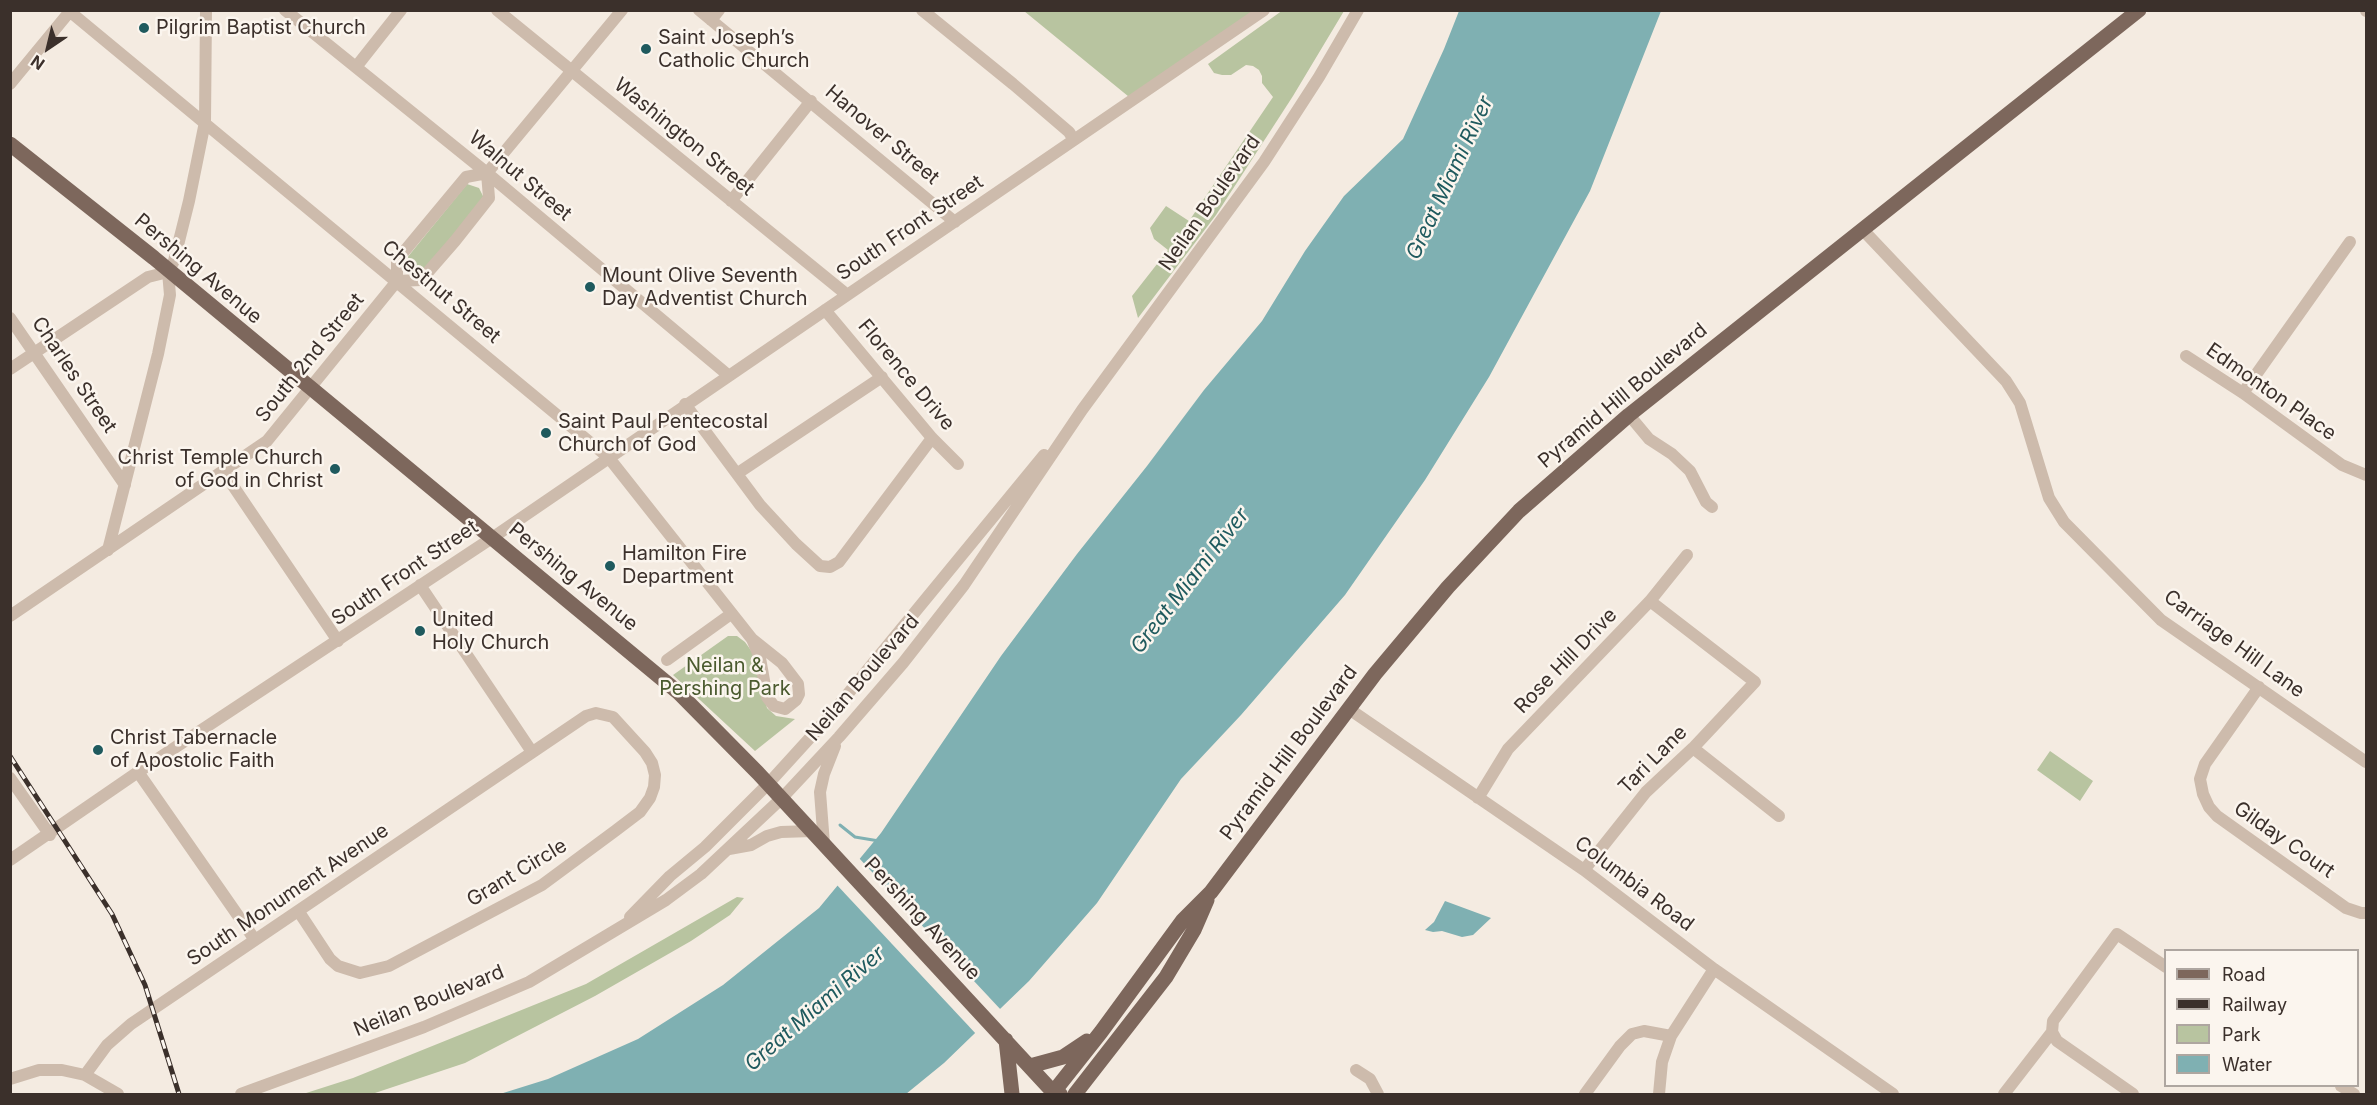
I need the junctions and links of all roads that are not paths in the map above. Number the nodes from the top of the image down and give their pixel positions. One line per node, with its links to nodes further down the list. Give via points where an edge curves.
1 (206, 10): 17 (street)
2 (285, 10): 13 (street, Walnut Street)
3 (401, 10): 13 (street)
4 (497, 10): 14 (street, Washington Street)
5 (622, 10): 14 (street, South 2nd Street)
6 (699, 10): 12 (street, Hanover Street)
7 (922, 10): 18 (street, via 1069,132)
8 (1264, 10): 18 (street, South Front Street)
9 (1358, 10): 38 (street, Neilan Boulevard, via 1264,162)
10 (2139, 10): 23 (main road, Pyramid Hill Boulevard)
11 (70, 11): 15 (street); 17 (street, Chestnut Street)
12 (715, 15): 16 (street, Hanover Street)
13 (356, 67): 20 (street, Walnut Street)
14 (572, 71): 20 (street, South 2nd Street); 21 (street, Washington Street)
15 (10, 84)
16 (811, 101): 21 (street); 22 (street, Hanover Street)
17 (205, 122): 25 (street, via 189,201); 26 (street, Chestnut Street)
18 (1074, 141): 22 (street, South Front Street)
19 (10, 144): 25 (main road, Pershing Avenue)
20 (487, 173): 26 (street, South 2nd Street, via 466,177 430,220 397,260); 26 (street, via 489,198 455,240 421,280); 33 (street, Walnut Street)
21 (731, 201): 27 (street, Washington Street)
22 (955, 222): 27 (street, South Front Street)
23 (1863, 230): 39 (main road, Pyramid Hill Boulevard); 58 (street, Carriage Hill Lane, via 2006,381 2020,403 2049,498 2064,522 2161,620)
24 (2350, 242): 36 (street)
25 (168, 272): 30 (street, via 148,277); 35 (main road, Pershing Avenue); 46 (street, via 170,295)
26 (397, 281): 35 (street, South 2nd Street); 41 (street, Chestnut Street)
27 (846, 294): 28 (street, South Front Street)
28 (825, 310): 33 (street, South Front Street); 34 (street, Florence Drive)
29 (10, 318): 30 (street, Charles Street)
30 (35, 352): 32 (street); 46 (street, Charles Street)
31 (2186, 356): 36 (street, Edmonton Place)
32 (10, 369)
33 (728, 375): 37 (street, South Front Street)
34 (882, 377): 40 (street, Florence Drive); 44 (street)
35 (310, 390): 43 (street, South 2nd Street, via 267,441); 48 (main road, Pershing Avenue)
36 (2243, 393): 45 (street, Edmonton Place, via 2342,465)
37 (685, 404): 41 (street, South Front Street); 44 (street)
38 (1082, 410): 61 (street, Neilan Boulevard, via 964,585); 67 (street, Neilan Boulevard, via 924,603)
39 (1629, 415): 47 (street, via 1649,439 1690,471); 59 (main road, Pyramid Hill Boulevard, via 1482,549)
40 (932, 438): 42 (street, Florence Drive); 44 (street, via 839,562 830,567 820,566 796,544 760,505)
41 (609, 458): 48 (street, South Front Street); 53 (street, Chestnut Street)
42 (958, 464)
43 (223, 471): 49 (street, South 2nd Street); 56 (street)
44 (738, 473)
45 (2367, 475)
46 (125, 485): 49 (street)
47 (1712, 507)
48 (492, 538): 51 (street, South Front Street); 67 (main road, Pershing Avenue, via 679,693)
49 (108, 550): 54 (street, South 2nd Street)
50 (1687, 555): 52 (street, Rose Hill Drive)
51 (420, 585): 56 (street, South Front Street); 63 (street)
52 (1650, 601): 62 (street, Tari Lane, via 1755,682); 69 (street, Rose Hill Drive, via 1508,750)
53 (731, 614): 55 (street, Chestnut Street); 57 (street)
54 (10, 616)
55 (752, 639): 55 (street, Chestnut Street, via 782,663 798,684 796,700 785,709 774,706 767,697)
56 (338, 641): 65 (street, South Front Street)
57 (667, 660)
58 (2259, 687): 64 (street, Carriage Hill Lane); 78 (street, Gilday Court, via 2205,764 2200,779 2209,807 2346,908)
59 (1349, 709): 69 (street, Columbia Road); 76 (main road, Pyramid Hill Boulevard)
60 (586, 716): 63 (street, South Monument Avenue); 77 (street, Grant Circle, via 596,713 613,717 652,763 654,787 640,812 542,885 404,960 372,972 349,970 330,959)
61 (839, 737): 68 (street, Neilan Boulevard); 71 (street, via 821,783)
62 (1693, 748): 70 (street); 75 (street, Tari Lane, via 1646,792)
63 (532, 752): 77 (street, South Monument Avenue)
64 (2367, 762)
65 (138, 772): 72 (street, South Front Street); 80 (street)
66 (10, 778): 72 (street)
67 (768, 784): 68 (main road, Pershing Avenue); 79 (street, Neilan Boulevard, via 645,900)
68 (782, 798): 71 (main road, Pershing Avenue); 73 (street, Neilan Boulevard)
69 (1478, 798): 75 (street, Columbia Road)
70 (1779, 816)
71 (818, 825): 73 (street, via 780,832 751,845); 86 (main road, Pershing Avenue, via 824,844)
72 (50, 835): 74 (street, South Front Street)
73 (729, 849): 79 (street, Neilan Boulevard, via 666,900)
74 (10, 860)
75 (1584, 870): 82 (street, Columbia Road)
76 (1210, 891): 83 (main road, Pyramid Hill Boulevard, via 1183,920); 95 (main road, Pyramid Hill Boulevard, via 1194,930 1166,977)
77 (299, 912): 80 (street, South Monument Avenue)
78 (2367, 913)
79 (624, 925): 94 (street, Neilan Boulevard, via 519,986 424,1027)
80 (255, 940): 89 (street, South Monument Avenue, via 117,1035)
81 (2164, 966): 84 (street, via 2117,934 2053,1021)
82 (1714, 969): 85 (street); 99 (street, Columbia Road)
83 (1101, 1032): 87 (main road, via 1063,1057); 92 (main road, Pyramid Hill Boulevard)
84 (2052, 1032): 100 (street); 101 (street, via 2057,1041)
85 (1671, 1036): 97 (street, via 1644,1031 1632,1034); 98 (street, via 1662,1062)
86 (1006, 1040): 87 (main road, Pershing Avenue); 91 (main road)
87 (1030, 1066): 92 (main road, Pershing Avenue)
88 (1356, 1070): 96 (street, via 1370,1079)
89 (85, 1075): 90 (street, via 50,1069); 93 (street)
90 (10, 1079)
91 (1012, 1089)
92 (1055, 1094)
93 (118, 1095)
94 (241, 1095)
95 (1075, 1095)
96 (1378, 1095)
97 (1585, 1095)
98 (1659, 1095)
99 (1893, 1095)
100 (2004, 1095)
101 (2133, 1095)

